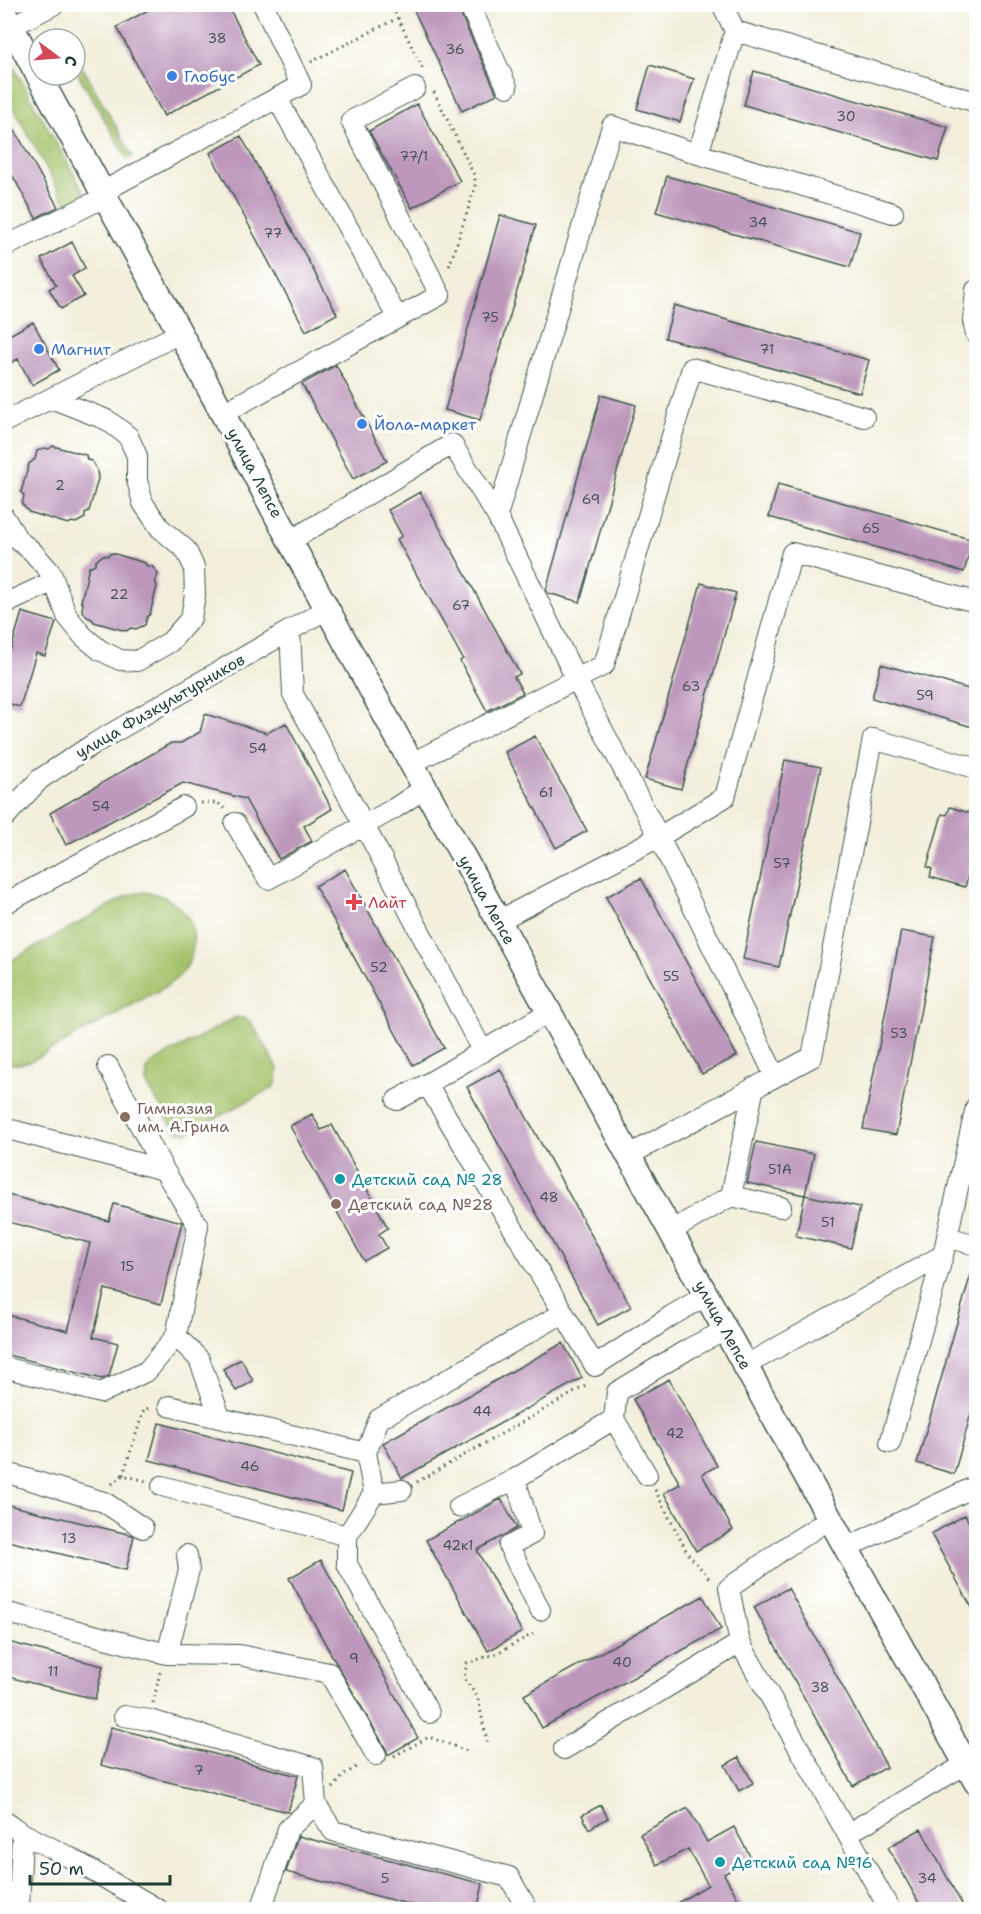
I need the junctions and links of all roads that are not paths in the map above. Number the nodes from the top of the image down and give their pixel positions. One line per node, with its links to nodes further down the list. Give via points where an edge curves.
1 (55, 4): 5 (street)
2 (262, 4): 9 (street, via 301,85)
3 (469, 4): 8 (street)
4 (722, 4): 6 (street)
5 (8, 20): 12 (main road, улица Лепсе)
6 (735, 31): 10 (street); 11 (street)
7 (425, 85): 16 (street, via 351,121 440,295)
8 (507, 87)
9 (277, 98): 12 (street); 16 (street)
10 (972, 101)
11 (698, 154): 13 (street); 23 (street, via 612,126)
12 (104, 194): 14 (street); 17 (main road, улица Лепсе)
13 (893, 213)
14 (4, 247)
15 (976, 290): 18 (street)
16 (398, 317): 20 (street)
17 (180, 333): 19 (street); 20 (main road, улица Лепсе)
18 (976, 334)
19 (51, 398): 22 (street); 26 (street, via 107,420 128,436 137,456 142,502 160,528 186,550 194,567 191,618 162,647 137,661 120,660 82,636 67,616)
20 (224, 413): 25 (main road, улица Лепсе)
21 (864, 417): 31 (street, via 692,368 604,665)
22 (4, 422)
23 (497, 516): 25 (street, via 452,444); 31 (street)
24 (4, 517): 26 (street, via 18,540 44,562)
25 (290, 541): 29 (main road, улица Лепсе)
26 (54, 581): 27 (street, via 9,602)
27 (4, 600)
28 (976, 602): 39 (street, via 792,553 725,797)
29 (327, 609): 30 (street, улица Физкультурников); 32 (main road, улица Лепсе)
30 (290, 630): 36 (street, улица Физкультурников, via 40,779); 38 (street, via 293,694)
31 (576, 679): 32 (street); 39 (street)
32 (412, 763): 34 (main road, улица Лепсе)
33 (976, 768): 45 (street, via 873,739 812,1057)
34 (425, 788): 38 (street); 41 (main road, улица Лепсе)
35 (193, 805): 40 (street)
36 (4, 818)
37 (232, 818): 38 (street, via 268,879)
38 (364, 825): 43 (street)
39 (659, 837): 41 (street); 45 (street)
40 (4, 904)
41 (498, 921): 42 (main road, улица Лепсе)
42 (549, 1012): 43 (street); 51 (main road, улица Лепсе)
43 (483, 1052): 46 (street)
44 (108, 1066): 52 (street)
45 (776, 1076): 47 (street)
46 (427, 1084): 48 (street); 59 (street)
47 (753, 1087): 51 (street); 53 (street)
48 (397, 1100)
49 (976, 1108): 57 (street)
50 (4, 1128): 52 (street)
51 (629, 1155): 55 (main road, улица Лепсе)
52 (164, 1170): 61 (street, via 198,1226)
53 (731, 1196): 54 (street); 55 (street)
54 (781, 1207)
55 (671, 1231): 58 (main road, улица Лепсе)
56 (976, 1245): 57 (street)
57 (945, 1246): 62 (street); 67 (street)
58 (707, 1296): 59 (street, via 595,1366); 60 (main road, улица Лепсе)
59 (563, 1313): 68 (street, via 379,1419)
60 (726, 1330): 62 (main road, улица Лепсе); 66 (street, via 616,1392)
61 (176, 1336): 63 (street, via 147,1371 101,1393); 65 (street, via 199,1359)
62 (746, 1365): 77 (main road, улица Лепсе)
63 (4, 1367)
64 (169, 1406): 65 (street)
65 (220, 1417): 68 (street)
66 (614, 1419): 70 (street); 71 (street)
67 (890, 1443)
68 (366, 1453): 75 (street)
69 (4, 1472): 78 (street, via 104,1502)
70 (648, 1475)
71 (515, 1479): 76 (street); 82 (street, via 532,1534 509,1546)
72 (162, 1486): 79 (street)
73 (976, 1486): 80 (street)
74 (402, 1490): 75 (street)
75 (374, 1493): 79 (street)
76 (459, 1507)
77 (830, 1519): 80 (main road, улица Лепсе); 84 (street, via 729,1588)
78 (143, 1528)
79 (347, 1536): 86 (street, via 347,1564)
80 (846, 1548): 90 (main road, улица Лепсе)
81 (187, 1555): 85 (street, via 189,1570)
82 (540, 1610)
83 (4, 1612): 85 (street)
84 (740, 1643): 88 (street); 94 (street)
85 (167, 1654): 89 (street, via 239,1655 329,1673)
86 (429, 1713)
87 (124, 1716): 91 (street, via 312,1767)
88 (564, 1749)
89 (376, 1755)
90 (971, 1773): 94 (street)
91 (316, 1804): 97 (street, via 288,1828); 98 (street, via 333,1831 509,1877)
92 (4, 1821): 93 (street)
93 (22, 1833): 95 (street); 96 (street)
94 (847, 1834): 99 (street)
95 (19, 1910)
96 (159, 1910)
97 (261, 1910)
98 (528, 1910)
99 (891, 1910)

